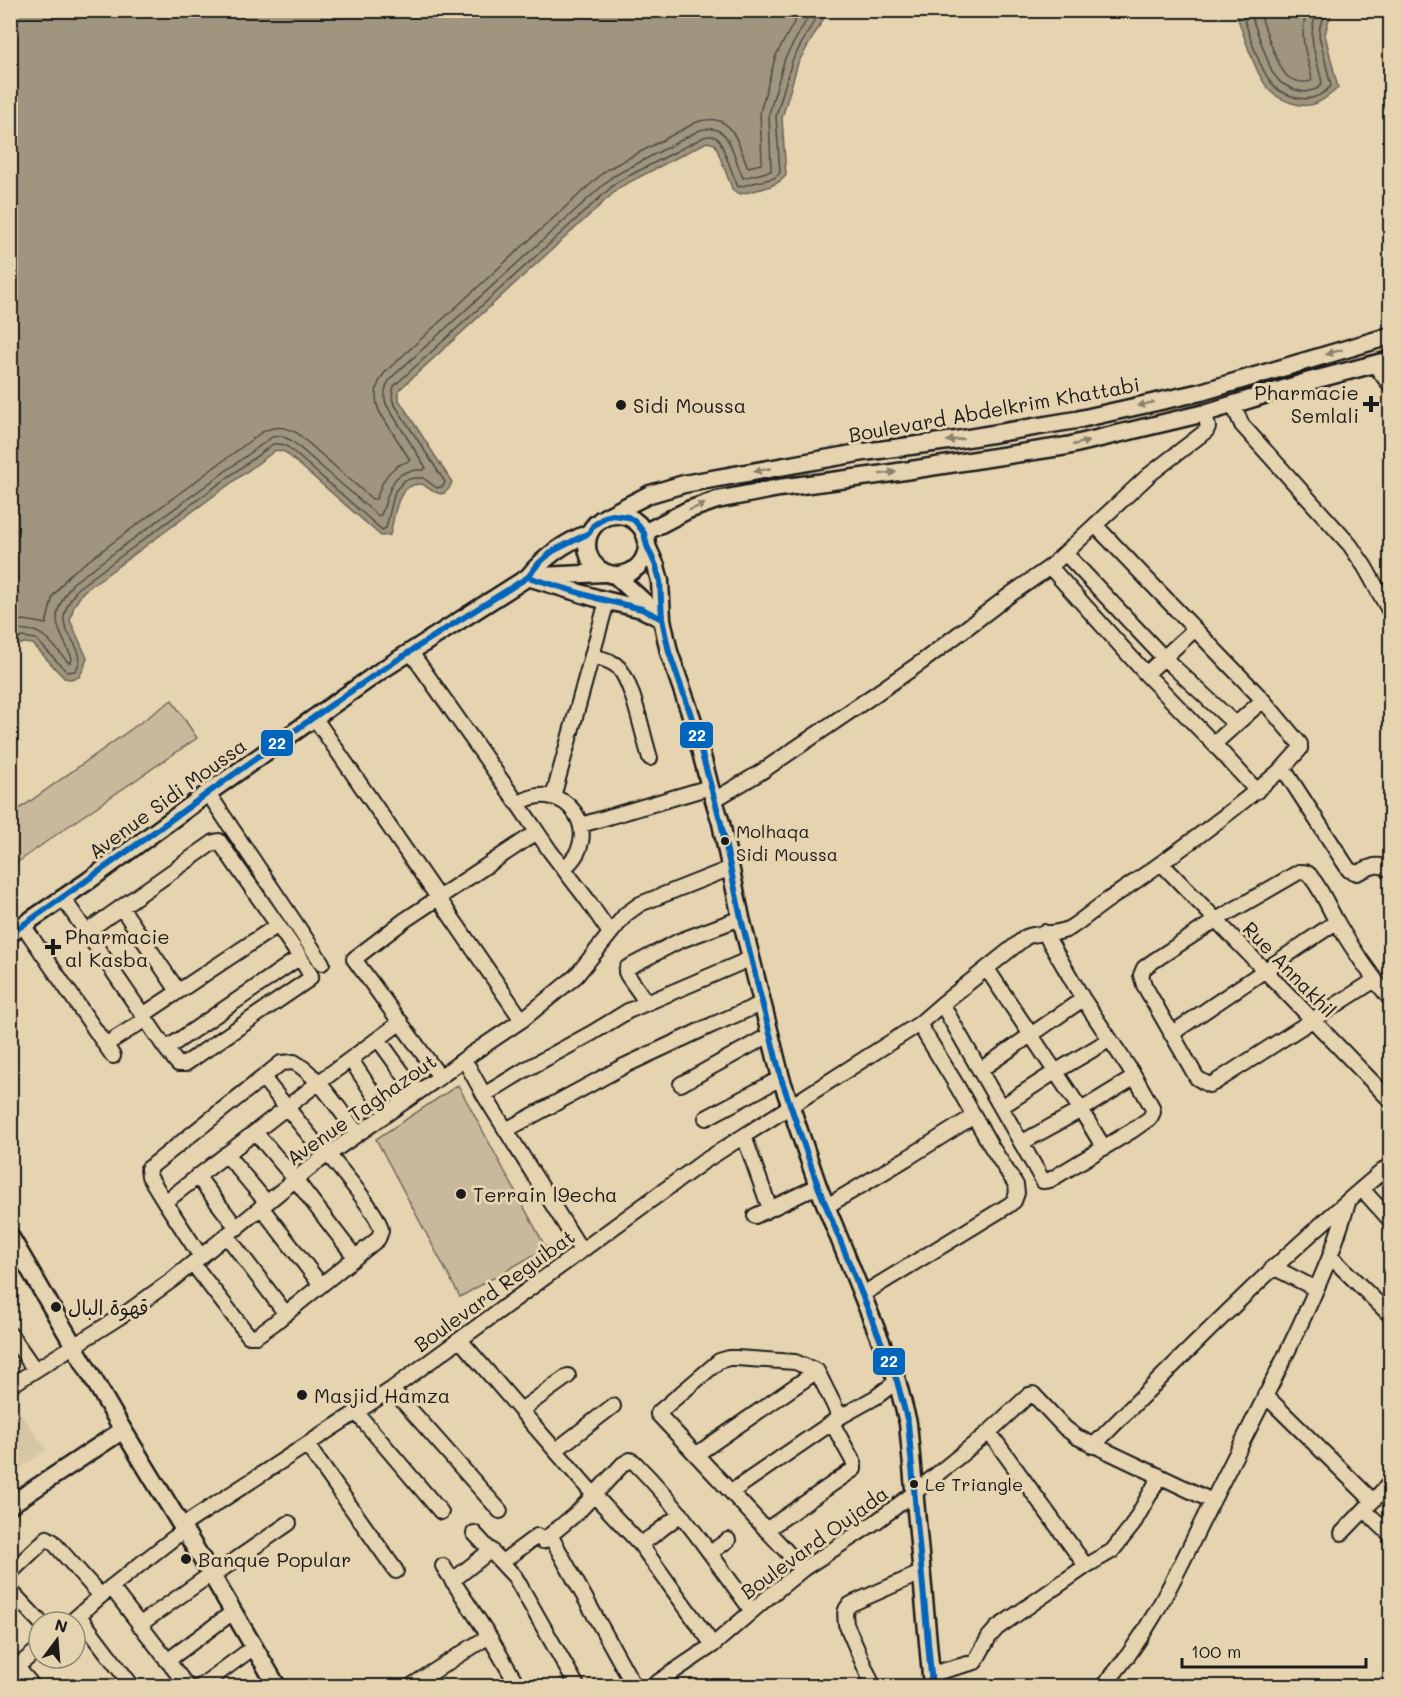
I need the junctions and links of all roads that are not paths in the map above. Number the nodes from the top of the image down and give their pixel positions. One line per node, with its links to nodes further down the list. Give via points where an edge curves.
1 (1390, 336): 6 (street, Boulevard Abdelkrim Khattabi, one-way to 6, via 1201,392 1076,420)
2 (1383, 362): 3 (street); 4 (street)
3 (1390, 385)
4 (1233, 405): 5 (street); 17 (street, via 1242,425 1350,545)
5 (1205, 413): 7 (street, one-way to 5, via 1068,446); 9 (street, via 1206,431)
6 (794, 464): 7 (street); 8 (street, Boulevard Abdelkrim Khattabi, one-way to 8, via 664,489)
7 (797, 485): 11 (street, one-way to 7, via 688,510 706,503)
8 (605, 517): 10 (street); 11 (street, via 628,517)
9 (1095, 525): 12 (street); 19 (street)
10 (589, 533): 14 (street, via 587,552 591,561); 15 (street, Avenue Sidi Moussa, via 553,551)
11 (646, 540): 14 (street, via 640,564 625,574); 18 (street, via 660,580)
12 (1066, 554): 13 (street); 22 (street)
13 (1050, 567): 23 (street); 32 (street, via 761,772)
14 (610, 574): 15 (street, Avenue Sidi Moussa); 18 (street)
15 (528, 577): 16 (street); 20 (street, Avenue Sidi Moussa)
16 (608, 601): 18 (street, via 642,609); 21 (street)
17 (1390, 612)
18 (662, 620): 32 (street)
19 (1194, 630): 22 (street); 24 (street)
20 (411, 651): 25 (street, Avenue Sidi Moussa); 34 (street)
21 (592, 656): 28 (street, via 614,663 624,676); 33 (street)
22 (1164, 658): 23 (street); 26 (street)
23 (1146, 674): 27 (street)
24 (1263, 700): 26 (street); 29 (street, Boulevard Reguibat, via 1301,746)
25 (314, 717): 31 (street, Avenue Sidi Moussa); 42 (street)
26 (1235, 724): 27 (street)
27 (1214, 744): 30 (street)
28 (650, 758)
29 (1283, 768): 30 (street, Boulevard Reguibat); 40 (street, via 1349,870 1358,873 1380,865)
30 (1257, 791): 37 (street, Boulevard Reguibat)
31 (208, 793): 41 (street, Avenue Sidi Moussa); 54 (street)
32 (712, 794): 35 (street); 39 (street)
33 (553, 797): 34 (street, via 531,797); 35 (street, via 569,805)
34 (518, 804): 36 (street)
35 (581, 825): 38 (street, via 578,852)
36 (537, 832): 38 (street); 42 (street)
37 (1162, 864): 45 (street, Rue Annakhil); 50 (street, Boulevard Reguibat, via 1068,929)
38 (564, 868): 51 (street)
39 (731, 868): 44 (street); 51 (street, Avenue Taghazout, via 640,904)
40 (1390, 870)
41 (63, 898): 48 (street, Avenue Sidi Moussa); 49 (street)
42 (437, 898): 65 (street); 67 (street, via 354,959)
43 (121, 907): 47 (street, via 219,841); 49 (street); 58 (street)
44 (741, 918): 53 (street); 61 (street, via 679,941 627,968 628,976)
45 (1216, 920): 46 (street, via 1302,872 1310,875 1320,889); 56 (street, Rue Annakhil); 69 (street, via 1141,972)
46 (1336, 922): 56 (street); 57 (street)
47 (278, 925): 52 (street); 58 (street)
48 (17, 930): 64 (street, via 109,1051)
49 (86, 932): 64 (street)
50 (1044, 932): 55 (street, Boulevard Reguibat, via 1026,938); 59 (street)
51 (610, 933): 65 (street, Avenue Taghazout, via 576,976)
52 (300, 957): 74 (street); 74 (street, via 311,975 299,987 185,1064 176,1063)
53 (752, 958): 61 (street); 62 (street)
54 (322, 963)
55 (987, 969): 63 (street, Boulevard Reguibat); 71 (street)
56 (1264, 969): 66 (street, Rue Annakhil); 69 (street)
57 (1375, 980): 60 (street); 66 (street)
58 (178, 991): 64 (street)
59 (1083, 999): 71 (street); 73 (street)
60 (1390, 999)
61 (647, 1003): 86 (street)
62 (763, 1003): 70 (street); 95 (street, via 624,1066)
63 (942, 1004): 68 (street, Boulevard Reguibat); 77 (street)
64 (145, 1017): 74 (street)
65 (522, 1020): 75 (street, Avenue Taghazout)
66 (1312, 1020): 69 (street, via 1209,1085 1197,1078); 87 (street, Rue Annakhil)
67 (401, 1022): 72 (street); 79 (street)
68 (919, 1024): 88 (street, Boulevard Reguibat); 93 (street)
69 (1171, 1034)
70 (771, 1035): 82 (street); 84 (street)
71 (1030, 1035): 77 (street); 78 (street)
72 (378, 1039): 76 (street); 85 (street)
73 (1109, 1040): 78 (street); 80 (street)
74 (166, 1049)
75 (464, 1059): 79 (street, Avenue Taghazout); 86 (street)
76 (351, 1060): 83 (street); 92 (street)
77 (980, 1070): 89 (street)
78 (1055, 1072): 89 (street); 91 (street)
79 (440, 1077): 85 (street, Avenue Taghazout)
80 (1134, 1077): 91 (street); 100 (street, via 1152,1107 1152,1115)
81 (263, 1078): 83 (street, via 279,1064 291,1061); 90 (street); 108 (street, via 148,1169)
82 (781, 1078): 88 (street); 94 (street)
83 (318, 1083): 90 (street); 97 (street)
84 (681, 1084)
85 (417, 1093): 92 (street, Avenue Taghazout)
86 (484, 1095): 95 (street)
87 (1390, 1100)
88 (790, 1105): 98 (street, Boulevard Reguibat); 106 (street)
89 (1001, 1107): 99 (street)
90 (287, 1108): 96 (street); 102 (street)
91 (1081, 1110): 99 (street); 100 (street)
92 (387, 1113): 97 (street, Avenue Taghazout)
93 (974, 1116): 111 (street); 124 (street, via 1016,1185 1016,1198)
94 (706, 1118)
95 (506, 1130): 117 (street)
96 (255, 1132): 101 (street); 105 (street)
97 (357, 1133): 102 (street, Avenue Taghazout)
98 (744, 1136): 112 (street); 117 (street, Boulevard Reguibat)
99 (1021, 1143): 100 (street, via 1044,1182)
100 (1104, 1148)
101 (226, 1154): 104 (street); 110 (street)
102 (327, 1155): 105 (street, Avenue Taghazout); 119 (street, via 368,1206 381,1229 378,1239)
103 (1390, 1165): 107 (street)
104 (197, 1176): 108 (street); 115 (street)
105 (295, 1179): 110 (street, Avenue Taghazout); 119 (street)
106 (818, 1186): 111 (street); 112 (street)
107 (1362, 1188): 109 (street); 114 (street)
108 (165, 1202): 120 (street)
109 (1348, 1203): 118 (street); 121 (street)
110 (264, 1205): 115 (street, Avenue Taghazout); 122 (street)
111 (827, 1206): 124 (street)
112 (770, 1209): 113 (street)
113 (754, 1216)
114 (1390, 1220)
115 (232, 1232): 120 (street, Avenue Taghazout); 125 (street)
116 (10, 1236): 129 (street)
117 (581, 1250): 128 (street, Boulevard Reguibat)
118 (1330, 1256): 123 (street); 126 (street)
119 (356, 1257): 122 (street)
120 (197, 1261): 125 (street, via 249,1336 262,1333); 129 (street, Avenue Taghazout)
121 (1273, 1267): 123 (street); 144 (street)
122 (321, 1285): 125 (street)
123 (1316, 1289): 136 (street)
124 (863, 1294): 133 (street)
125 (286, 1314)
126 (1390, 1315)
127 (10, 1334): 130 (street)
128 (460, 1340): 135 (street, Boulevard Reguibat); 138 (street)
129 (75, 1346): 130 (street, Avenue Taghazout); 141 (street)
130 (34, 1370): 134 (street, Avenue Taghazout)
131 (817, 1371): 140 (street); 146 (street); 146 (street, via 786,1361 719,1361 658,1412)
132 (568, 1376): 138 (street)
133 (897, 1381): 140 (street); 150 (street, via 908,1423)
134 (10, 1386)
135 (392, 1389): 139 (street, Boulevard Reguibat); 155 (street)
136 (1265, 1395): 152 (street); 154 (street)
137 (613, 1406): 145 (street)
138 (521, 1410): 145 (street)
139 (356, 1412): 143 (street, Boulevard Reguibat); 156 (street)
140 (836, 1420): 149 (street); 160 (street, via 854,1469)
141 (123, 1430): 153 (street); 159 (street)
142 (989, 1432): 144 (street, Boulevard Oujada, via 1033,1394 1070,1433); 150 (street, Boulevard Oujada); 171 (street)
143 (307, 1445): 159 (street, Boulevard Reguibat); 173 (street)
144 (1093, 1446): 147 (street)
145 (556, 1450): 151 (street)
146 (697, 1454): 149 (street)
147 (1160, 1476): 152 (street); 171 (street, via 1118,1544)
148 (1390, 1483): 154 (street)
149 (731, 1492): 160 (street)
150 (914, 1493): 172 (street, Boulevard Oujada); 174 (street)
151 (594, 1496): 157 (street, via 630,1460); 164 (street); 166 (street)
152 (1212, 1501): 204 (street, via 1154,1616)
153 (10, 1505)
154 (1369, 1506): 162 (street); 163 (street)
155 (500, 1511)
156 (441, 1512)
157 (681, 1514): 166 (street); 168 (street)
158 (289, 1523): 176 (street)
159 (183, 1528): 176 (street); 179 (street, Boulevard Reguibat)
160 (766, 1530): 172 (street)
161 (474, 1533): 167 (street)
162 (1342, 1533)
163 (1390, 1534)
164 (550, 1535): 169 (street, via 543,1541 537,1536); 201 (street)
165 (728, 1540): 168 (street)
166 (640, 1544): 187 (street)
167 (491, 1550): 169 (street); 177 (street)
168 (710, 1553): 182 (street)
169 (502, 1562): 200 (street, via 515,1577)
170 (443, 1566): 177 (street)
171 (1086, 1566): 192 (street, via 997,1628 975,1662)
172 (803, 1569): 182 (street, Boulevard Oujada)
173 (396, 1571)
174 (923, 1572): 192 (street); 203 (street, via 848,1605 845,1610 846,1624)
175 (10, 1573): 179 (street, via 47,1538)
176 (211, 1575): 183 (street); 184 (street)
177 (452, 1581): 186 (street)
178 (10, 1590): 180 (street)
179 (106, 1592): 181 (street, Boulevard Reguibat); 184 (street)
180 (29, 1610)
181 (85, 1610)
182 (752, 1611): 187 (street, Boulevard Oujada)
183 (233, 1612): 188 (street); 190 (street)
184 (139, 1625): 190 (street)
185 (87, 1633): 195 (street)
186 (489, 1636): 193 (street); 199 (street)
187 (712, 1645): 202 (street, Boulevard Oujada)
188 (254, 1647): 197 (street); 198 (street)
189 (27, 1657): 191 (street)
190 (167, 1661): 196 (street)
191 (13, 1666): 194 (street)
192 (931, 1680)
193 (419, 1684)
194 (33, 1686)
195 (132, 1686)
196 (187, 1686)
197 (201, 1686)
198 (277, 1686)
199 (518, 1686)
200 (577, 1686)
201 (634, 1686)
202 (652, 1686)
203 (873, 1686)
204 (1103, 1686)

